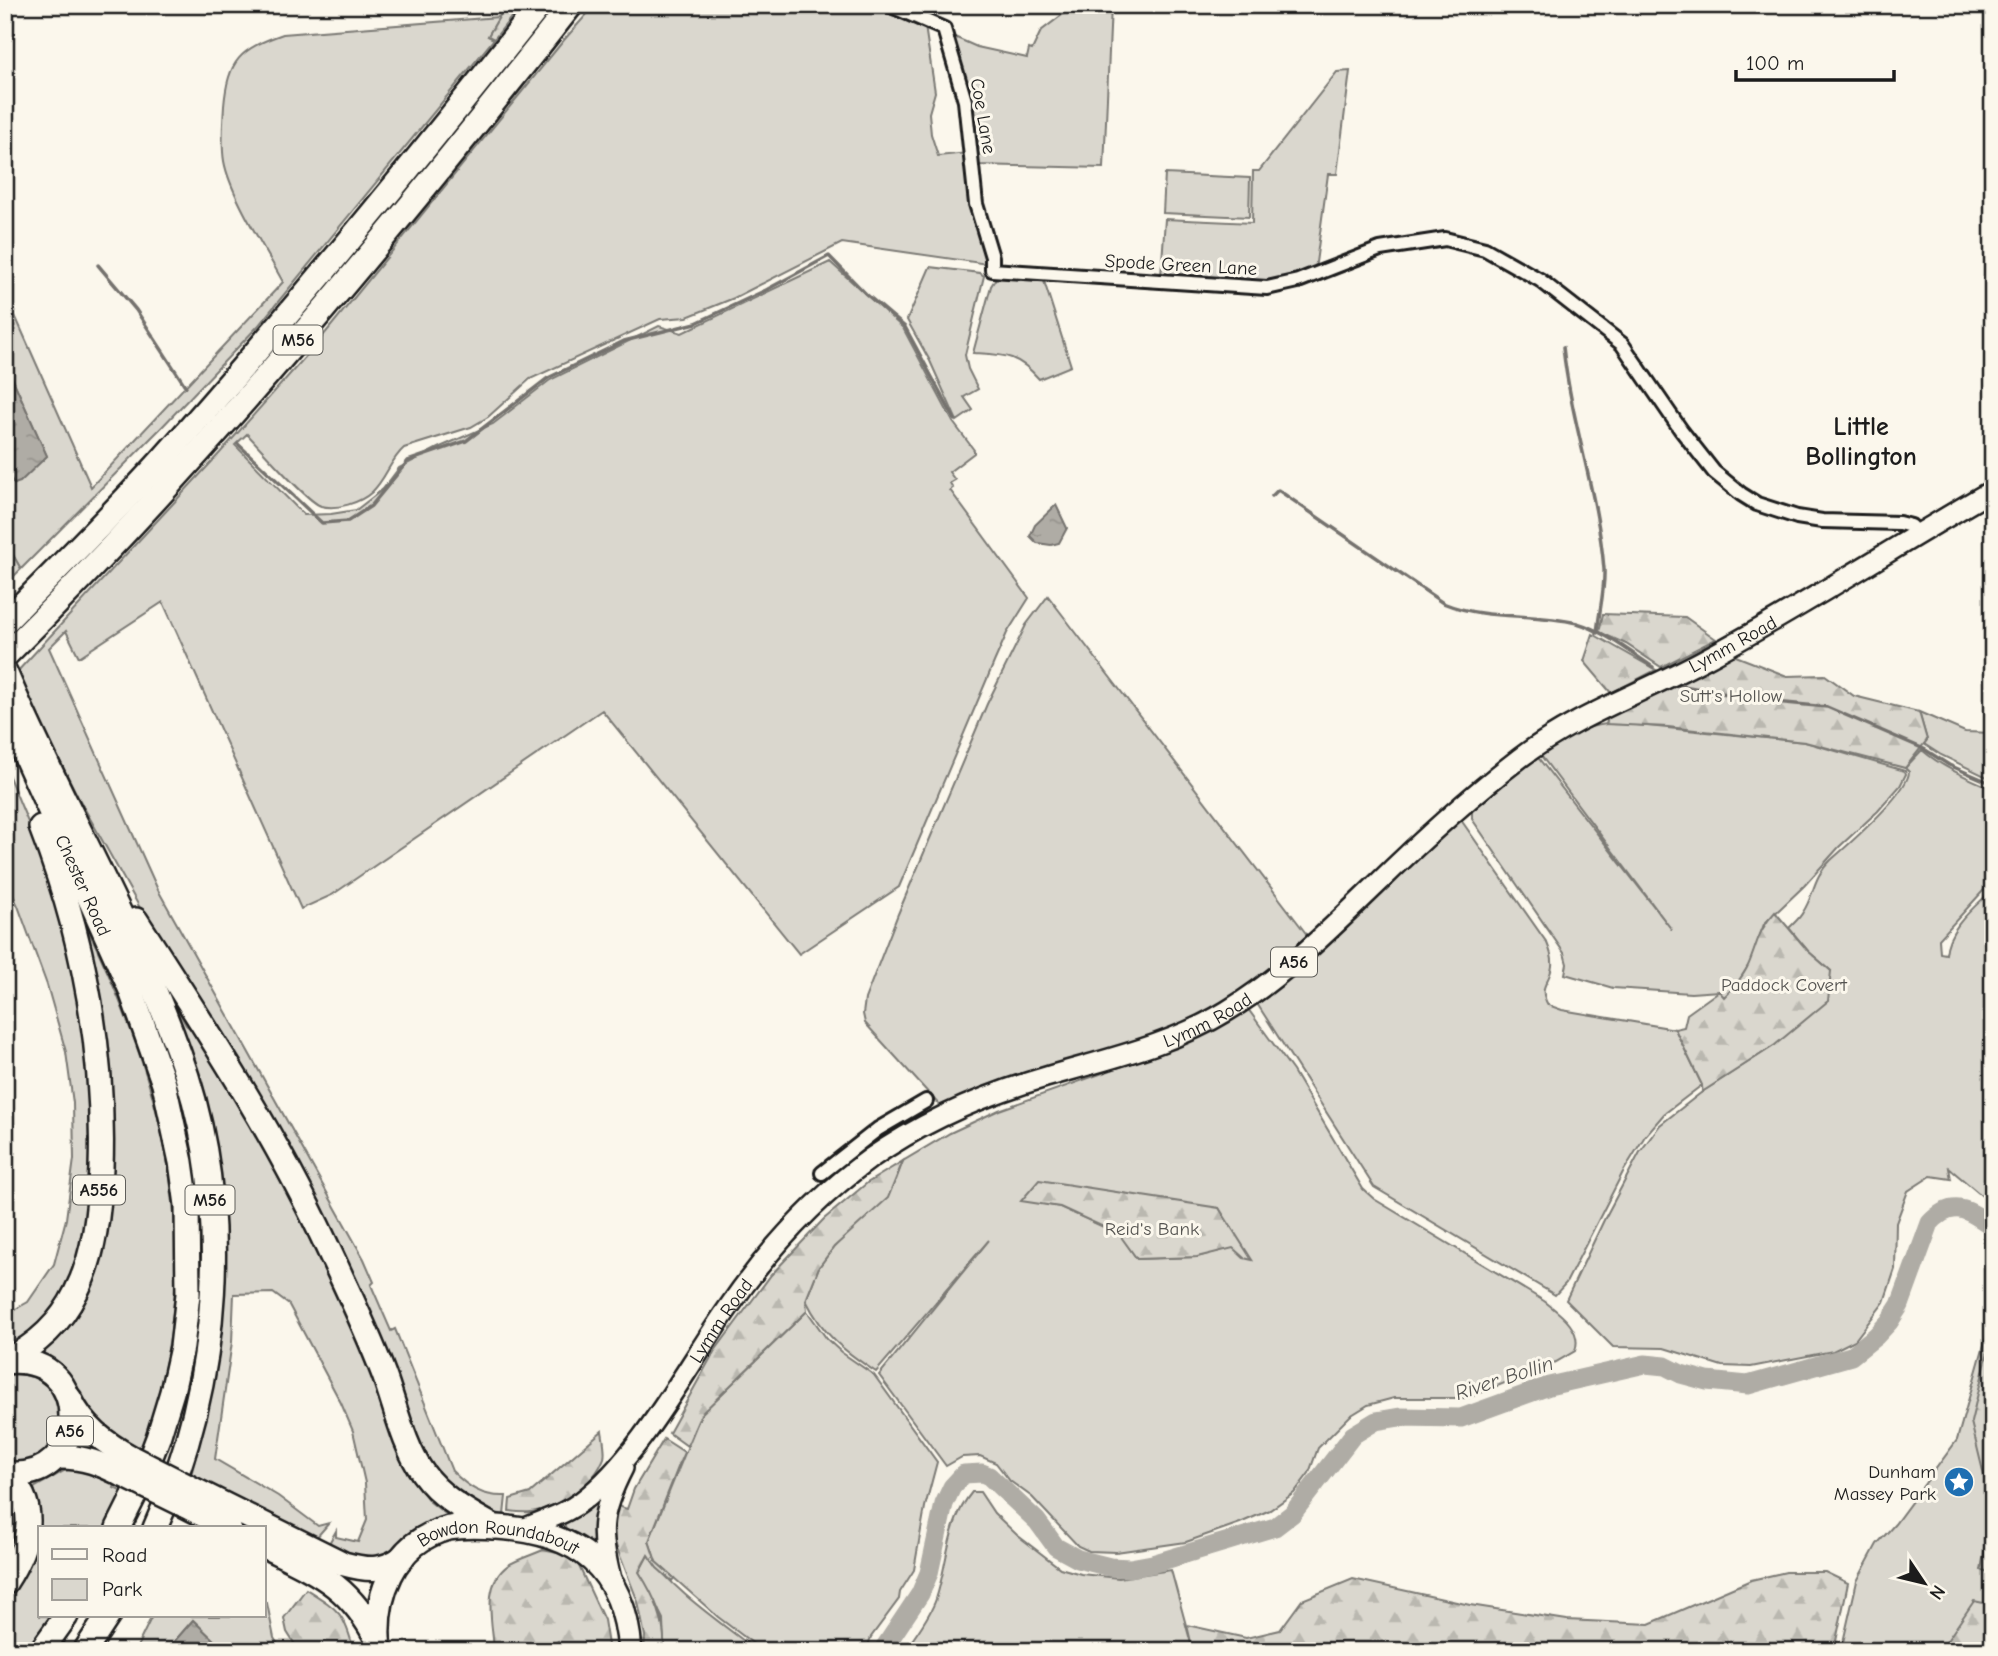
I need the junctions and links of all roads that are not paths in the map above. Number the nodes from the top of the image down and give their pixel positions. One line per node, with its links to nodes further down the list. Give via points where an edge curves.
1 (540, 5): 5 (highway, M56)
2 (571, 5): 10 (highway, M56, via 326,308 149,507)
3 (889, 5): 4 (street, Coe Lane, via 944,29 965,101 976,204)
4 (992, 270): 7 (street, Spode Green Lane, via 1267,288 1392,247 1445,239 1485,249 1540,280 1622,344 1714,472 1741,494 1797,517 1899,523 1912,526)
5 (241, 369): 8 (highway); 9 (highway, M56)
6 (1993, 490): 7 (main road, Lymm Road / A56)
7 (1917, 533): 19 (main road, Lymm Road / A56, via 1706,659 1547,738 1414,848 1294,963 1223,1013 1137,1050 970,1103 872,1158 813,1206 766,1257)
8 (5, 602)
9 (5, 622)
10 (5, 656)
11 (7, 676): 14 (highway, Chester Road)
12 (5, 711): 24 (highway, Chester Road / M56, via 130,988 156,1059 181,1161 187,1205 188,1294 182,1347 158,1438)
13 (5, 745): 17 (highway, A556, via 56,867 80,944 95,1027 102,1148 92,1251 76,1293 52,1328)
14 (104, 883): 25 (highway, M56, via 142,960 180,1055 195,1107 210,1196 211,1295 200,1387 178,1471); 28 (highway, via 129,908 185,996 300,1192 372,1347 422,1472 446,1497)
15 (926, 1101): 16 (street, via 878,1129)
16 (822, 1173)
17 (5, 1362): 18 (highway, A56, via 34,1363 61,1382)
18 (69, 1396): 20 (highway, A56, via 71,1427); 21 (highway, A56, via 93,1432)
19 (632, 1448): 29 (main road, Lymm Road / A56, via 577,1504); 34 (main road, Lymm Road / A56, via 608,1498 603,1521)
20 (56, 1457): 21 (highway, A56); 22 (highway, A56, via 38,1469)
21 (129, 1467): 23 (highway, A56, bridge)
22 (5, 1473): 33 (highway, via 23,1496 28,1525 20,1556)
23 (187, 1497): 26 (highway, A56); 27 (highway, A56)
24 (119, 1526)
25 (156, 1526)
26 (226, 1526)
27 (255, 1526)
28 (494, 1527): 29 (highway, Bowdon Roundabout / A56); 32 (highway, Bowdon Roundabout / A56, via 450,1528 421,1541)
29 (523, 1529): 34 (highway, Bowdon Roundabout / A56, via 575,1547 594,1561)
30 (266, 1531): 32 (highway, A56, via 344,1564 381,1569)
31 (266, 1547): 37 (highway, A56, via 337,1585 358,1606)
32 (402, 1558): 37 (highway, Bowdon Roundabout / A56, via 383,1592)
33 (5, 1583)
34 (612, 1585): 40 (highway, Bowdon Roundabout / A56, via 627,1620)
35 (65, 1618): 38 (highway)
36 (107, 1618): 39 (highway)
37 (379, 1646)
38 (41, 1651)
39 (85, 1651)
40 (629, 1651)

